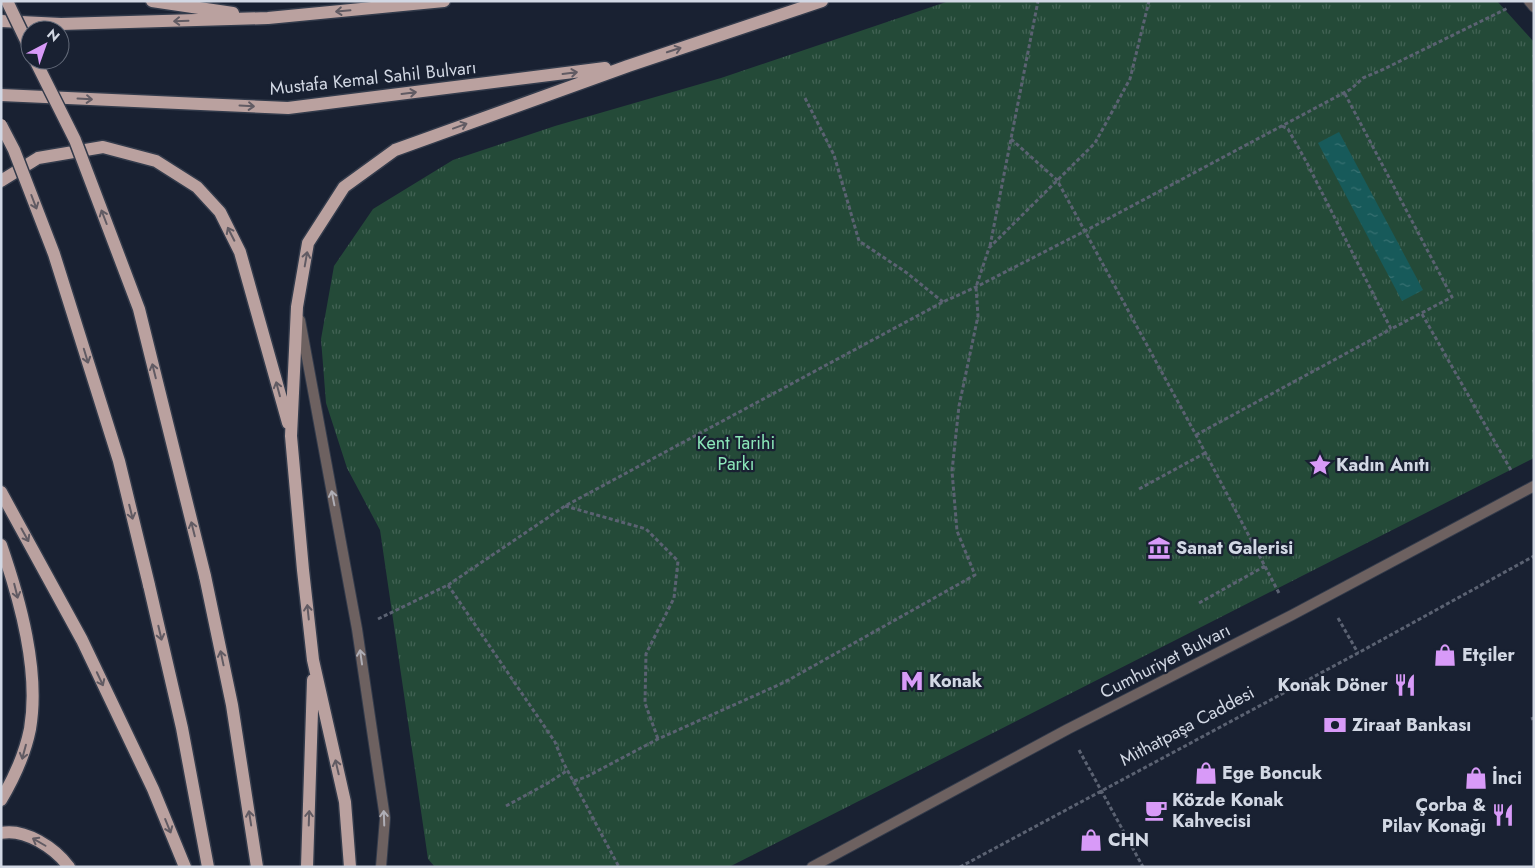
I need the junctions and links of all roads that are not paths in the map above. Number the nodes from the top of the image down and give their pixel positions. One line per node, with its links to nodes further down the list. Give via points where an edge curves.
1 (7, 1): 9 (main road, bridge)
2 (152, 1): 7 (main road)
3 (444, 1): 7 (main road, one-way to 7)
4 (822, 1): 10 (main road, one-way to 4)
5 (1529, 1): 6 (street)
6 (1534, 7)
7 (268, 18): 8 (main road, one-way to 8, via 61,24)
8 (1, 22)
9 (20, 28)
10 (628, 66): 12 (main road, Mustafa Kemal Sahil Bulvarı, one-way to 10, via 288,108); 15 (main road, one-way to 10, via 308,244 344,187 394,150)
11 (41, 70): 26 (main road, one-way to 11, bridge, via 232,705 205,576 139,309 75,140)
12 (1, 95)
13 (1, 125): 25 (main road, one-way to 25, bridge, via 14,150 54,254 119,461 182,728)
14 (1, 181): 16 (main road, one-way to 14, via 240,252 220,212 197,187 156,161 103,148 38,158)
15 (297, 307): 16 (main road); 29 (street, one-way to 15, via 385,818 357,628)
16 (291, 436): 20 (main road, one-way to 16)
17 (1534, 486): 30 (street, Cumhuriyet Bulvarı, via 1068,729)
18 (1, 492): 24 (main road, one-way to 24, via 82,640 153,789)
19 (1, 545): 21 (main road, one-way to 21, via 16,589 29,654 32,692 30,729 21,762)
20 (314, 660): 27 (main road, one-way to 20); 28 (main road, one-way to 20, via 345,802)
21 (1, 800)
22 (1, 833): 23 (main road, one-way to 22, via 37,840 10,831)
23 (69, 867)
24 (185, 867)
25 (208, 867)
26 (256, 867)
27 (307, 867)
28 (350, 867)
29 (381, 867)
30 (812, 867)

